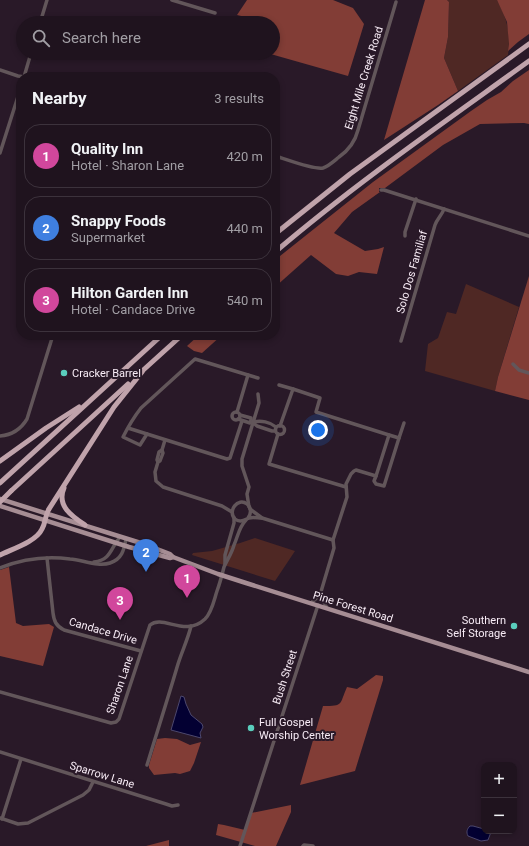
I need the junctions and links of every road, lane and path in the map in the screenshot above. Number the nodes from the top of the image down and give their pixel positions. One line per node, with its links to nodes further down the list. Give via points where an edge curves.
1 (47, 0): 5 (street)
2 (172, 0): 4 (street)
3 (396, 2): 14 (street, Eight Mile Creek Road, via 358,130 348,150 328,166 320,168)
4 (215, 13)
5 (42, 16)
6 (529, 44): 18 (highway, via 350,174)
7 (29, 60): 10 (street)
8 (529, 61): 21 (highway, via 369,177)
9 (0, 70): 11 (street)
10 (26, 72)
11 (16, 75)
12 (16, 103): 13 (street)
13 (0, 154)
14 (280, 158)
15 (381, 190): 16 (street)
16 (416, 199): 17 (street); 19 (street)
17 (444, 209): 20 (street); 25 (street, Solo Dos Familiaf, via 435,225)
18 (280, 230)
19 (405, 236)
20 (529, 236)
21 (280, 248)
22 (51, 340): 42 (street, via 27,419 17,431)
23 (156, 340): 34 (highway)
24 (177, 340): 27 (highway)
25 (401, 341)
26 (513, 364): 28 (street, via 519,370)
27 (142, 372): 47 (highway, via 114,407); 51 (highway, bridge)
28 (529, 373)
29 (248, 375): 30 (street); 35 (street); 38 (street, via 195,359 141,408)
30 (258, 378)
31 (279, 385): 32 (street)
32 (293, 389): 39 (street); 41 (street, via 320,398 316,412)
33 (258, 394): 36 (street, via 259,403)
34 (92, 398): 45 (highway); 48 (highway)
35 (239, 417): 36 (street, via 251,418); 44 (street, via 230,458 227,459)
36 (252, 422): 39 (street, via 272,431); 39 (street, via 259,420 274,425); 50 (street, via 242,459 249,487)
37 (404, 423): 43 (street)
38 (128, 428): 40 (street); 40 (street, via 123,437 140,445)
39 (277, 429): 49 (street, via 269,464)
40 (147, 434): 44 (street)
41 (389, 435): 43 (street); 46 (street)
42 (0, 436)
43 (399, 438): 46 (street, via 384,486 376,484)
44 (165, 440): 54 (street, via 156,460 156,481 163,487)
45 (0, 461)
46 (376, 476): 49 (street, via 356,470 347,481)
47 (69, 477): 58 (highway); 63 (highway, via 62,498 64,507)
48 (0, 483)
49 (346, 488): 67 (street, via 347,497)
50 (247, 494): 52 (street); 56 (street)
51 (0, 500): 58 (main road, Pine Forest Road)
52 (239, 503): 55 (street); 56 (street, via 245,503)
53 (0, 506): 62 (main road, Pine Forest Road)
54 (222, 506): 55 (street); 57 (street)
55 (234, 506): 57 (street)
56 (250, 508): 60 (street); 61 (street, via 251,513)
57 (232, 512): 59 (street)
58 (46, 513): 62 (highway); 63 (main road, Pine Forest Road)
59 (234, 518): 61 (street, via 239,521); 75 (street)
60 (262, 518): 61 (street); 67 (street)
61 (247, 519): 75 (street, via 242,524)
62 (46, 520): 65 (main road, Pine Forest Road); 71 (highway, via 41,532 34,538)
63 (85, 526): 64 (main road, Pine Forest Road)
64 (120, 537): 66 (main road, Pine Forest Road); 68 (street)
65 (103, 539): 68 (main road, Pine Forest Road); 70 (street, via 108,543)
66 (126, 539): 69 (street); 72 (main road, Pine Forest Road)
67 (333, 540): 78 (street, via 334,548)
68 (115, 543): 69 (main road, Pine Forest Road); 70 (street)
69 (125, 546): 72 (main road, Pine Forest Road, via 170,558); 74 (street, via 123,553 109,564)
70 (111, 552): 74 (street, via 105,559)
71 (0, 555)
72 (173, 556): 77 (main road, Pine Forest Road)
73 (47, 558): 74 (street); 76 (street, via 21,561); 83 (street, Candace Drive, via 54,620 57,625 64,630)
74 (91, 562)
75 (225, 567): 77 (street)
76 (0, 568)
77 (222, 575): 79 (main road, Pine Forest Road); 82 (street, via 208,615)
78 (320, 594): 79 (street); 81 (street)
79 (311, 603): 80 (main road, Pine Forest Road)
80 (318, 605): 81 (main road, Pine Forest Road); 92 (street, Bush Street)
81 (327, 608): 84 (main road, Pine Forest Road)
82 (191, 626): 83 (street, Sharon Lane, via 152,623); 88 (street)
83 (141, 651): 85 (street, Sharon Lane, via 119,719 114,723)
84 (529, 672)
85 (0, 692)
86 (0, 752): 87 (street, Sparrow Lane)
87 (21, 759): 89 (street, Sparrow Lane); 91 (street)
88 (147, 766)
89 (93, 782): 90 (street, Sparrow Lane, via 172,806); 91 (street, via 83,795 28,823 18,824)
90 (178, 805)
91 (1, 818)
92 (240, 846)
93 (303, 846): 94 (street)
94 (313, 846)

